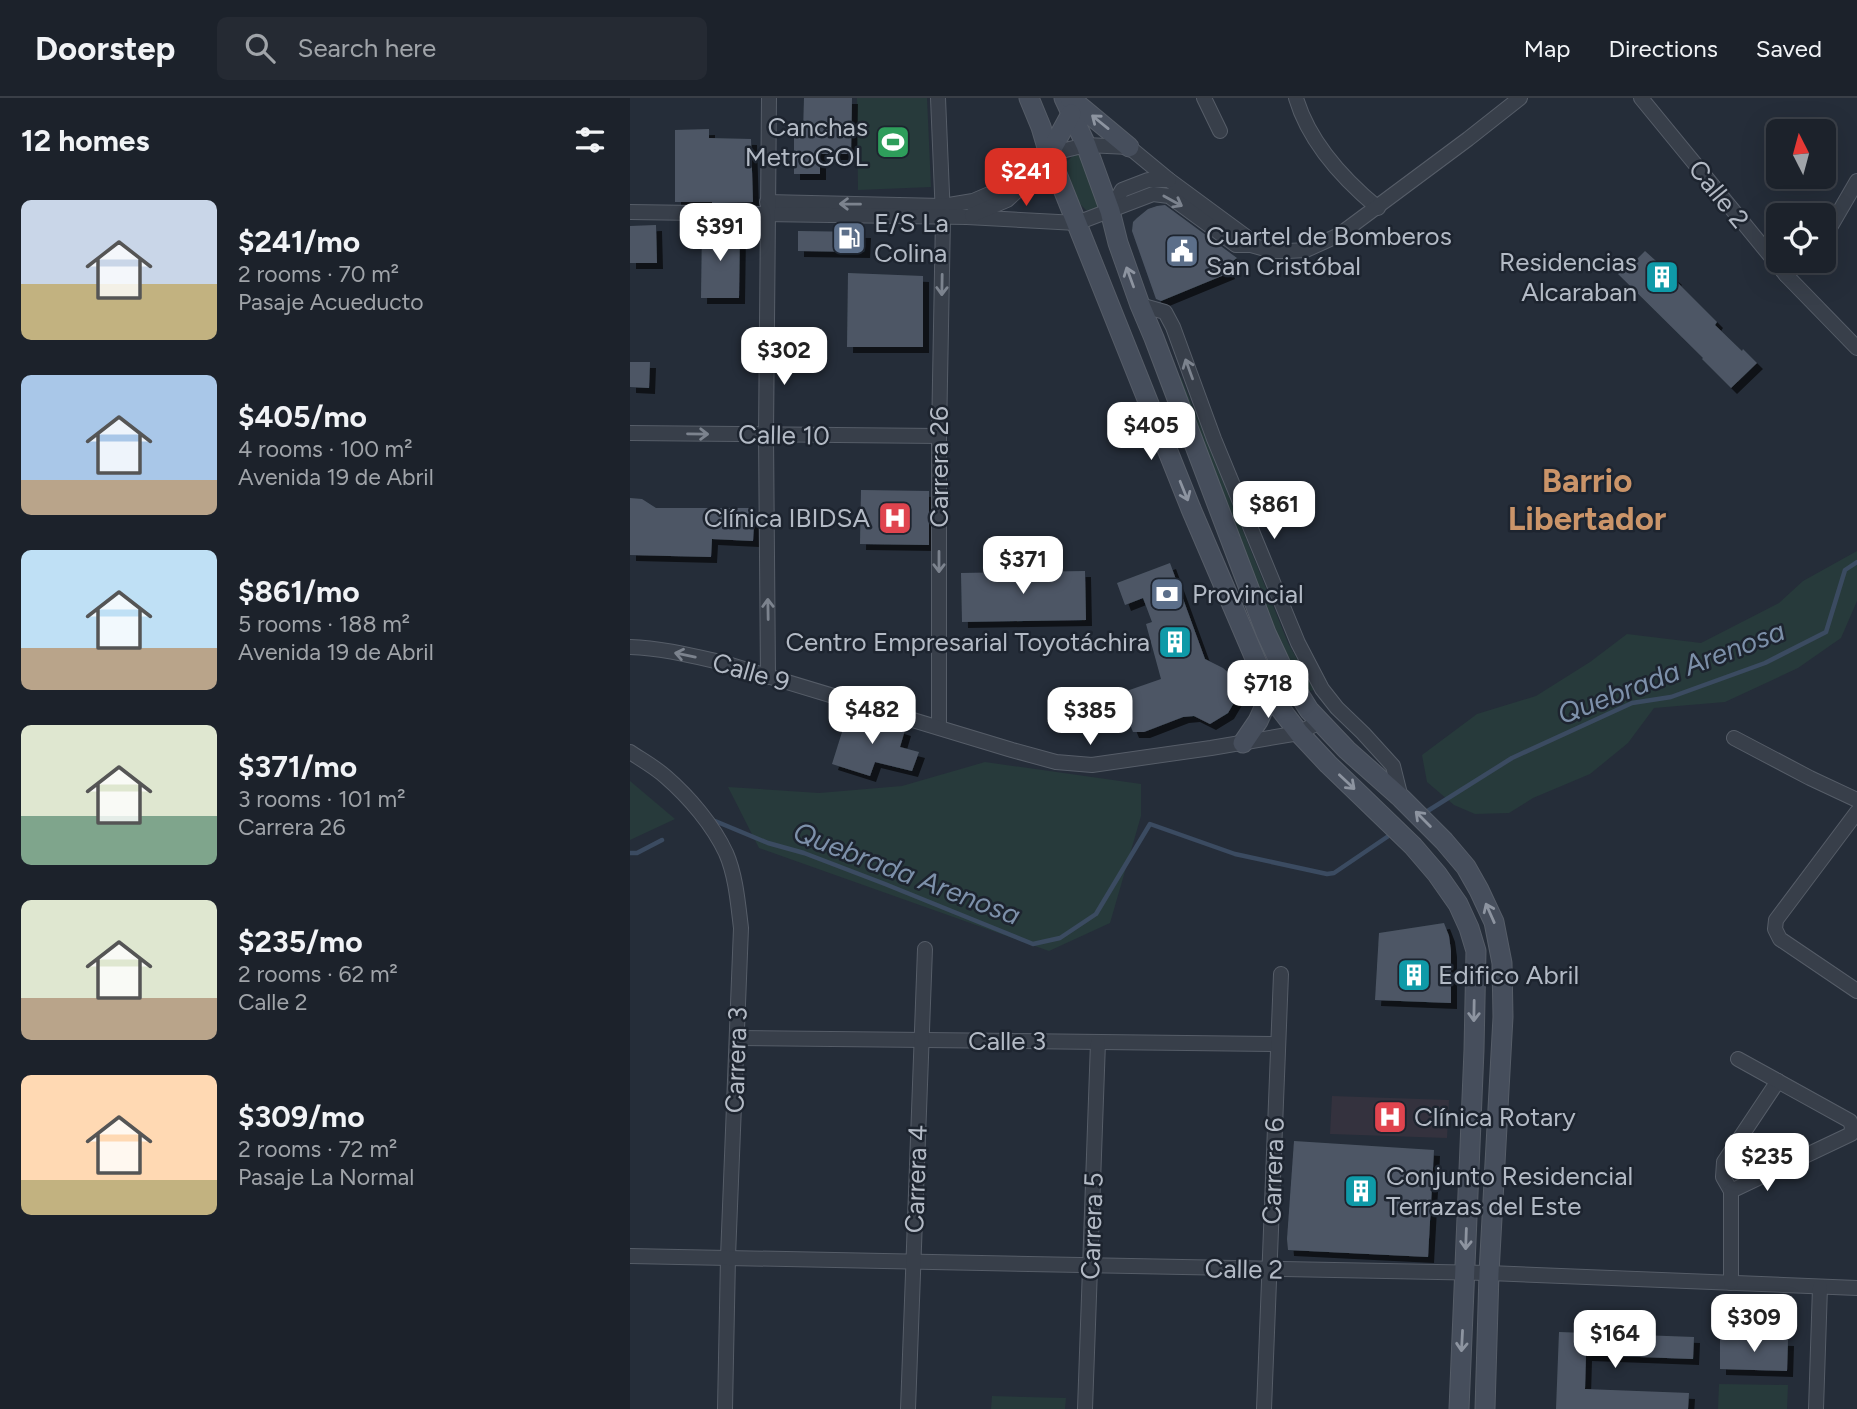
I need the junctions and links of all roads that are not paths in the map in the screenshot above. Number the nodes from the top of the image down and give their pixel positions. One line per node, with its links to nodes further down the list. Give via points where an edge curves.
1 (769, 98): 15 (street)
2 (938, 98): 19 (street, Carrera 26)
3 (1028, 98): 12 (main road)
4 (1204, 98): 9 (street)
5 (1296, 98): 16 (street, via 1309,129 1334,166)
6 (1520, 98): 16 (street)
7 (1641, 98): 24 (street, Calle 2)
8 (1068, 103): 10 (main road); 11 (main road, one-way to 8); 12 (main road)
9 (1220, 131)
10 (1086, 145): 11 (street); 12 (street); 17 (main road)
11 (1129, 147): 13 (street)
12 (1049, 154): 19 (street, via 994,192); 20 (street, via 1007,200); 22 (main road)
13 (1169, 180): 17 (street, via 1147,180 1122,190); 23 (street)
14 (1857, 181): 21 (street)
15 (767, 208): 18 (street); 19 (street); 28 (street)
16 (1378, 208): 23 (street, via 1339,235 1306,250 1272,251)
17 (1110, 211): 22 (street); 23 (street, one-way to 23, via 1140,197 1168,196 1236,245); 25 (main road, one-way to 17)
18 (630, 212)
19 (943, 212): 20 (street); 29 (street, Carrera 26, one-way to 29)
20 (967, 217): 22 (street)
21 (1836, 217)
22 (1077, 223): 32 (main road, one-way to 32)
23 (1251, 245)
24 (1786, 275): 26 (street, Calle 2)
25 (1140, 305): 33 (main road, via 1266,633 1297,693); 39 (street, one-way to 25, via 1393,766 1322,689 1298,643 1173,327 1165,312)
26 (1857, 348)
27 (630, 433): 28 (street, Calle 10, one-way to 28)
28 (766, 435): 29 (street, Calle 10); 31 (street, one-way to 28)
29 (939, 436): 34 (street, Carrera 26, one-way to 34)
30 (630, 647): 31 (street, Calle 9, one-way to 30, via 684,654)
31 (768, 677): 34 (street, Calle 9)
32 (1266, 684): 35 (main road); 37 (main road, via 1264,708)
33 (1319, 722): 35 (street, Calle 9); 39 (main road)
34 (939, 727): 37 (street, Calle 9, via 1056,762 1092,765)
35 (1299, 733): 37 (street, Calle 9); 57 (main road, one-way to 57, via 1413,846 1458,904 1469,928 1476,951)
36 (1734, 738): 40 (street)
37 (1243, 743)
38 (630, 752): 45 (street, Carrera 3, via 665,776 694,807 726,854 741,928)
39 (1401, 798): 58 (main road, one-way to 39, via 1503,963 1494,922 1466,867)
40 (1857, 800)
41 (1857, 812): 44 (street, via 1776,920 1775,929 1780,939)
42 (925, 949): 46 (street, Carrera 4)
43 (1281, 974): 48 (street, Carrera 6)
44 (1857, 991)
45 (737, 1038): 46 (street, Calle 3); 53 (street, Carrera 3)
46 (922, 1041): 47 (street, Calle 3); 54 (street, Carrera 4)
47 (1098, 1042): 48 (street, Calle 3); 55 (street, Carrera 5)
48 (1277, 1044): 56 (street, Carrera 6)
49 (1738, 1059): 50 (street)
50 (1778, 1081): 51 (street, via 1724,1162 1723,1177); 51 (street, via 1850,1121 1851,1134)
51 (1731, 1191): 59 (street)
52 (630, 1256): 53 (street, Calle 2)
53 (728, 1257): 54 (street, Calle 2); 62 (street, Carrera 3)
54 (912, 1261): 55 (street, Calle 2); 63 (street, Carrera 4)
55 (1090, 1266): 56 (street, Calle 2); 64 (street, Carrera 5)
56 (1269, 1269): 57 (street, Calle 2); 65 (street, Carrera 6)
57 (1465, 1273): 58 (street, Calle 2); 66 (main road, one-way to 66)
58 (1489, 1273): 59 (street, Calle 2); 67 (main road)
59 (1731, 1283): 60 (street, Calle 2)
60 (1821, 1287): 61 (street, Calle 2); 68 (street)
61 (1857, 1288)
62 (725, 1409)
63 (908, 1409)
64 (1085, 1409)
65 (1264, 1409)
66 (1459, 1409)
67 (1485, 1409)
68 (1816, 1409)

